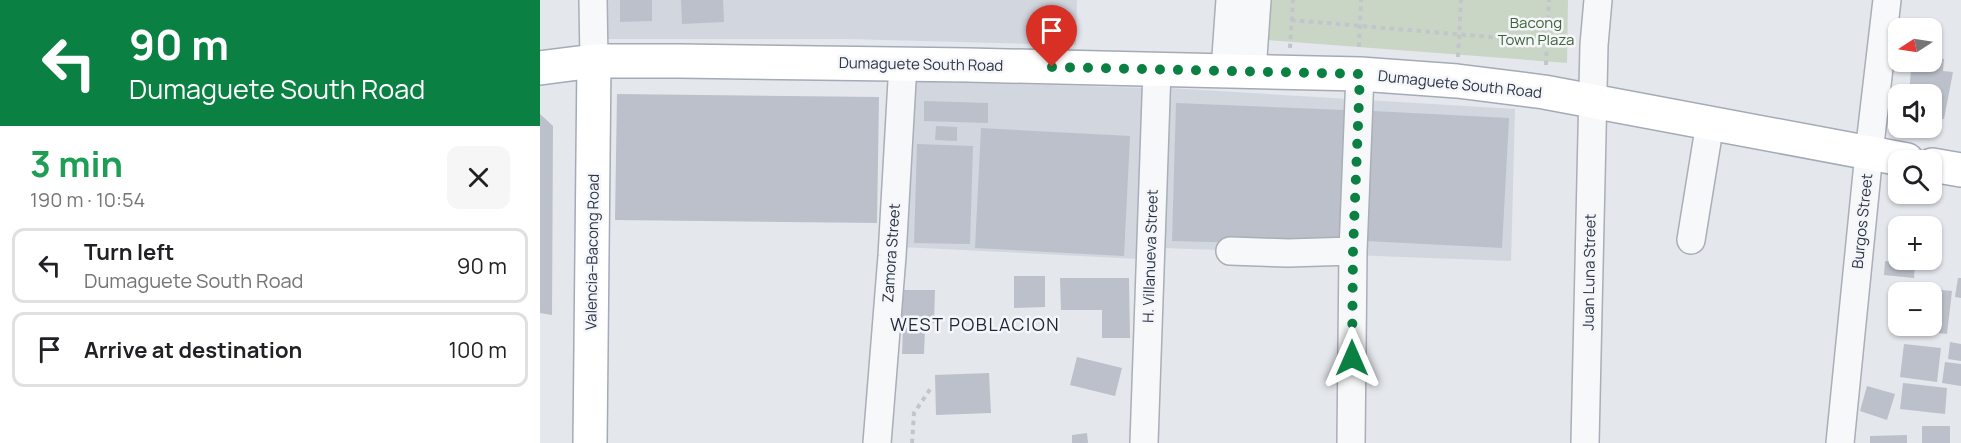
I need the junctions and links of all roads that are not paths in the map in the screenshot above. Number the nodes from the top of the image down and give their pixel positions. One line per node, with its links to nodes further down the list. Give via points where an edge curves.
1 (593, 0): 6 (street)
2 (1230, 0): 10 (street)
3 (1257, 0): 10 (street)
4 (1598, 0): 12 (street, Juan Luna Street)
5 (1887, 0): 14 (street, Burgos Street)
6 (594, 61): 7 (main road, Dumaguete South Road); 8 (main road, Dumaguete South Road); 21 (main road, Valencia–Bacong Road)
7 (903, 63): 9 (main road, Dumaguete South Road); 22 (street, Zamora Street)
8 (540, 68)
9 (1157, 69): 10 (main road, Dumaguete South Road); 23 (street, H. Villanueva Street)
10 (1239, 70): 11 (main road, Dumaguete South Road)
11 (1360, 74): 12 (main road, Dumaguete South Road, via 1457,81); 20 (street)
12 (1593, 102): 13 (main road, Dumaguete South Road); 25 (street, Juan Luna Street)
13 (1710, 123): 14 (main road, Dumaguete South Road); 18 (street)
14 (1869, 153): 15 (main road, Dumaguete South Road); 26 (street, Burgos Street)
15 (1888, 156)
16 (1942, 167): 17 (main road)
17 (1961, 170)
18 (1691, 240)
19 (1230, 250): 20 (street)
20 (1353, 251): 24 (street)
21 (590, 443)
22 (877, 443)
23 (1144, 443)
24 (1352, 443)
25 (1585, 443)
26 (1840, 443)

